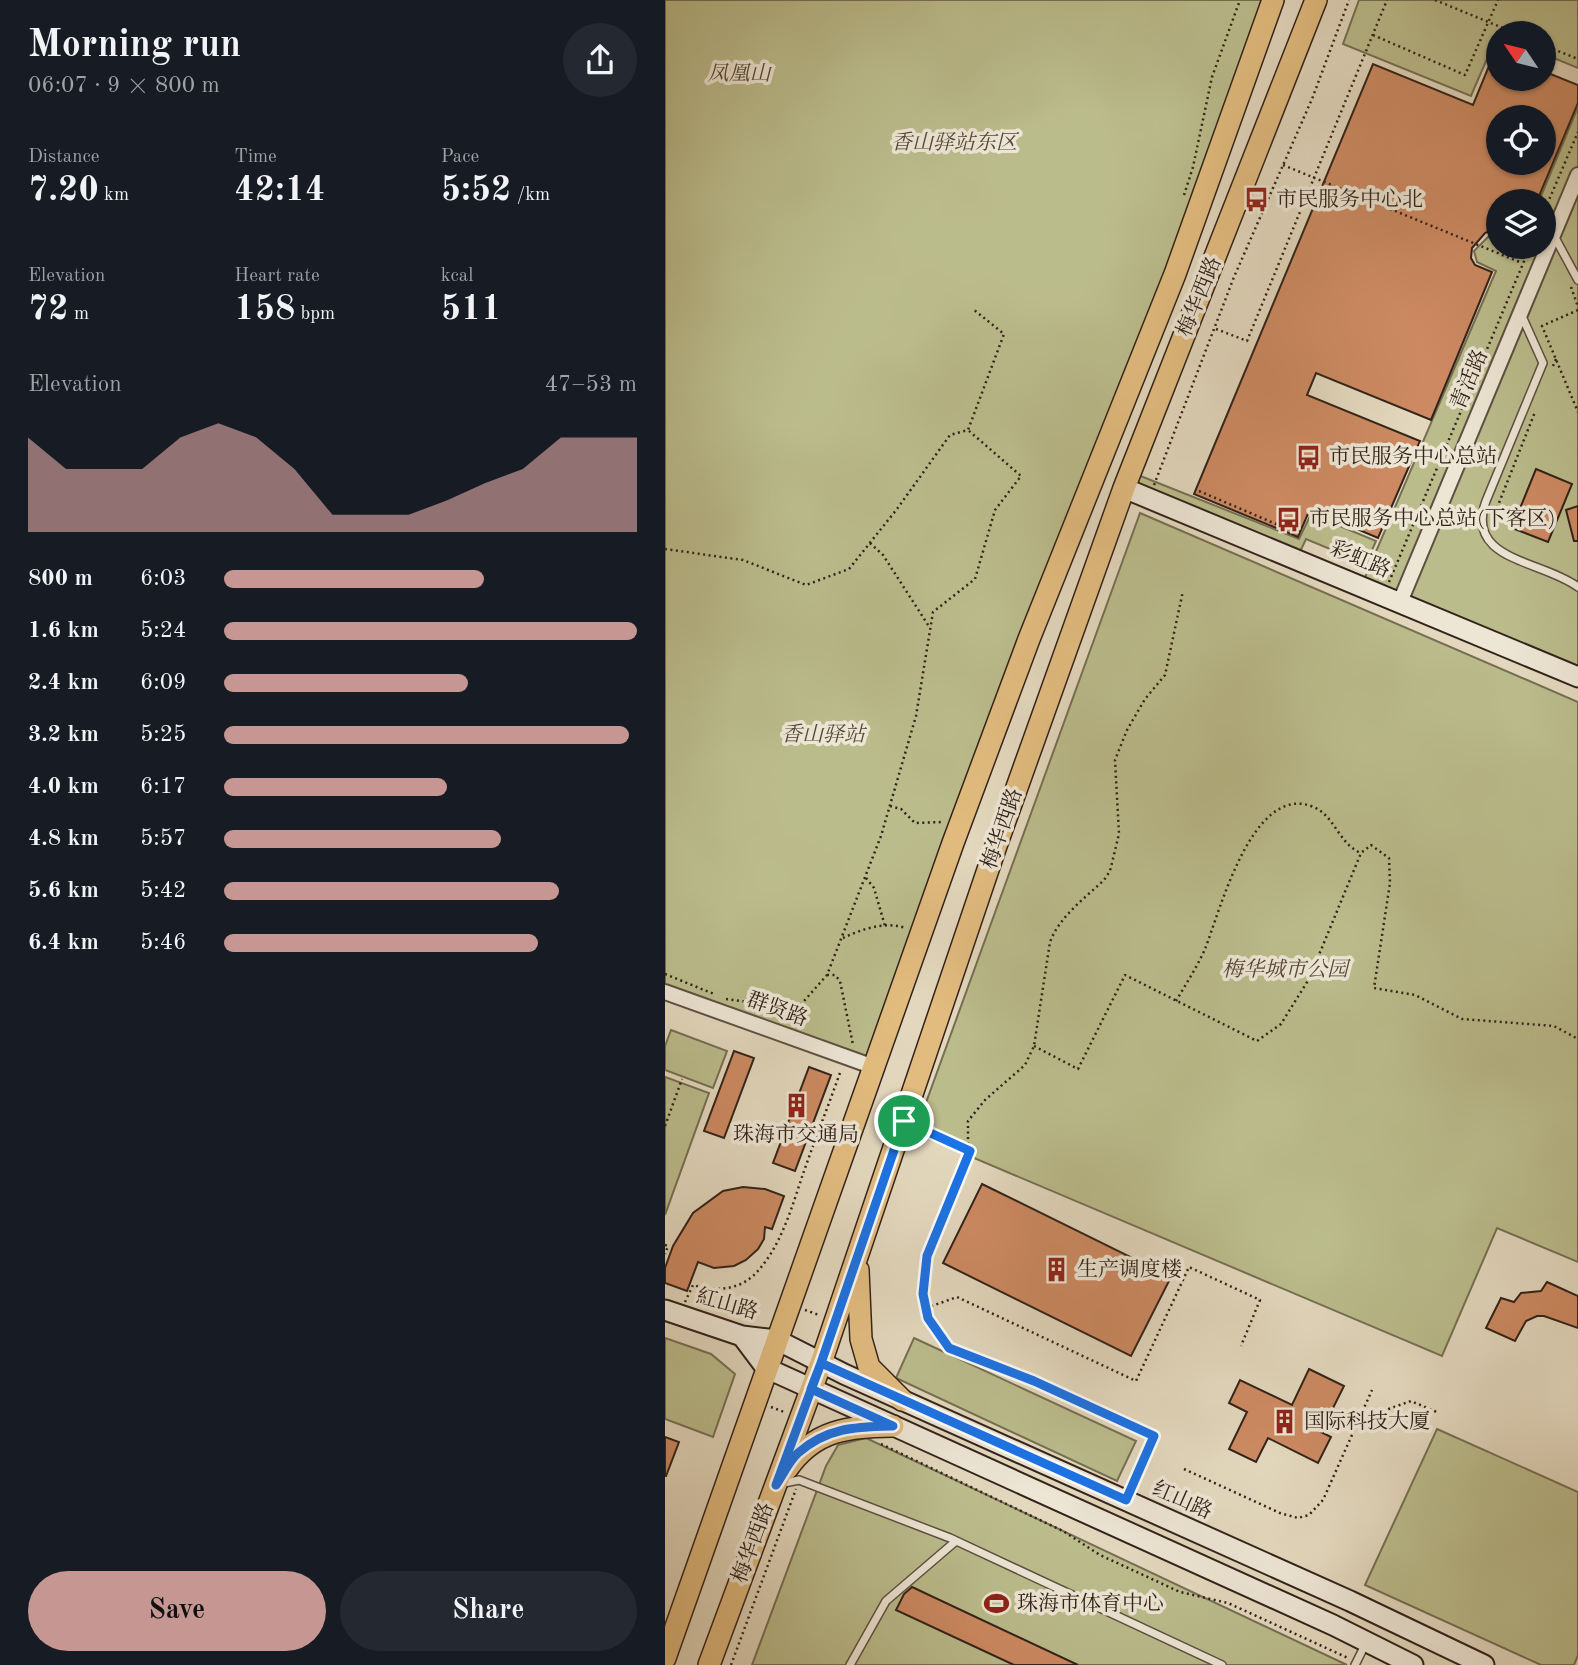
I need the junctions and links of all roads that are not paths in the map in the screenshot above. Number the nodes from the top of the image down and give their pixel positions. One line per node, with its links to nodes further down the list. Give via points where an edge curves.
1 (1273, 0): 14 (main road, 梅华西路, via 1175,274 1034,626 922,933)
2 (1318, 0): 9 (main road, 梅华西路)
3 (1578, 175): 4 (street, 青活路)
4 (1556, 227)
5 (1556, 240): 7 (lane)
6 (1543, 259): 8 (street, 青活路)
7 (1578, 280)
8 (1520, 313): 10 (lane, via 1543,363 1486,501 1481,527 1496,548); 11 (street, 青活路)
9 (1125, 488): 11 (main road, 彩虹路); 15 (main road, 梅华西路, via 996,846)
10 (1578, 587)
11 (1392, 598): 12 (main road, 彩虹路)
12 (1578, 677)
13 (665, 992): 14 (street, 群贤路)
14 (858, 1062): 18 (main road, 梅华西路)
15 (857, 1258): 19 (main road, 梅华西路); 22 (main road, via 860,1339 869,1367)
16 (672, 1312): 17 (main road, 紅山路)
17 (743, 1336): 18 (main road, 紅山路); 20 (main road)
18 (777, 1339): 19 (main road, 红山路); 20 (main road, 梅华西路)
19 (821, 1363): 21 (main road, 梅华西路); 22 (main road, 红山路)
20 (766, 1368): 21 (main road); 27 (main road, 梅华西路)
21 (811, 1389): 23 (main road); 24 (main road, 梅华西路)
22 (902, 1400): 33 (main road, 红山路)
23 (887, 1435): 24 (main road, via 849,1427 829,1433 797,1454); 26 (main road)
24 (776, 1485): 25 (lane, via 799,1480); 29 (main road, 梅华西路)
25 (956, 1541): 30 (lane, via 886,1601); 31 (lane)
26 (1366, 1642): 28 (lane); 32 (main road)
27 (665, 1658)
28 (1356, 1663)
29 (709, 1665)
30 (850, 1665)
31 (1222, 1665)
32 (1413, 1665)
33 (1484, 1665)

